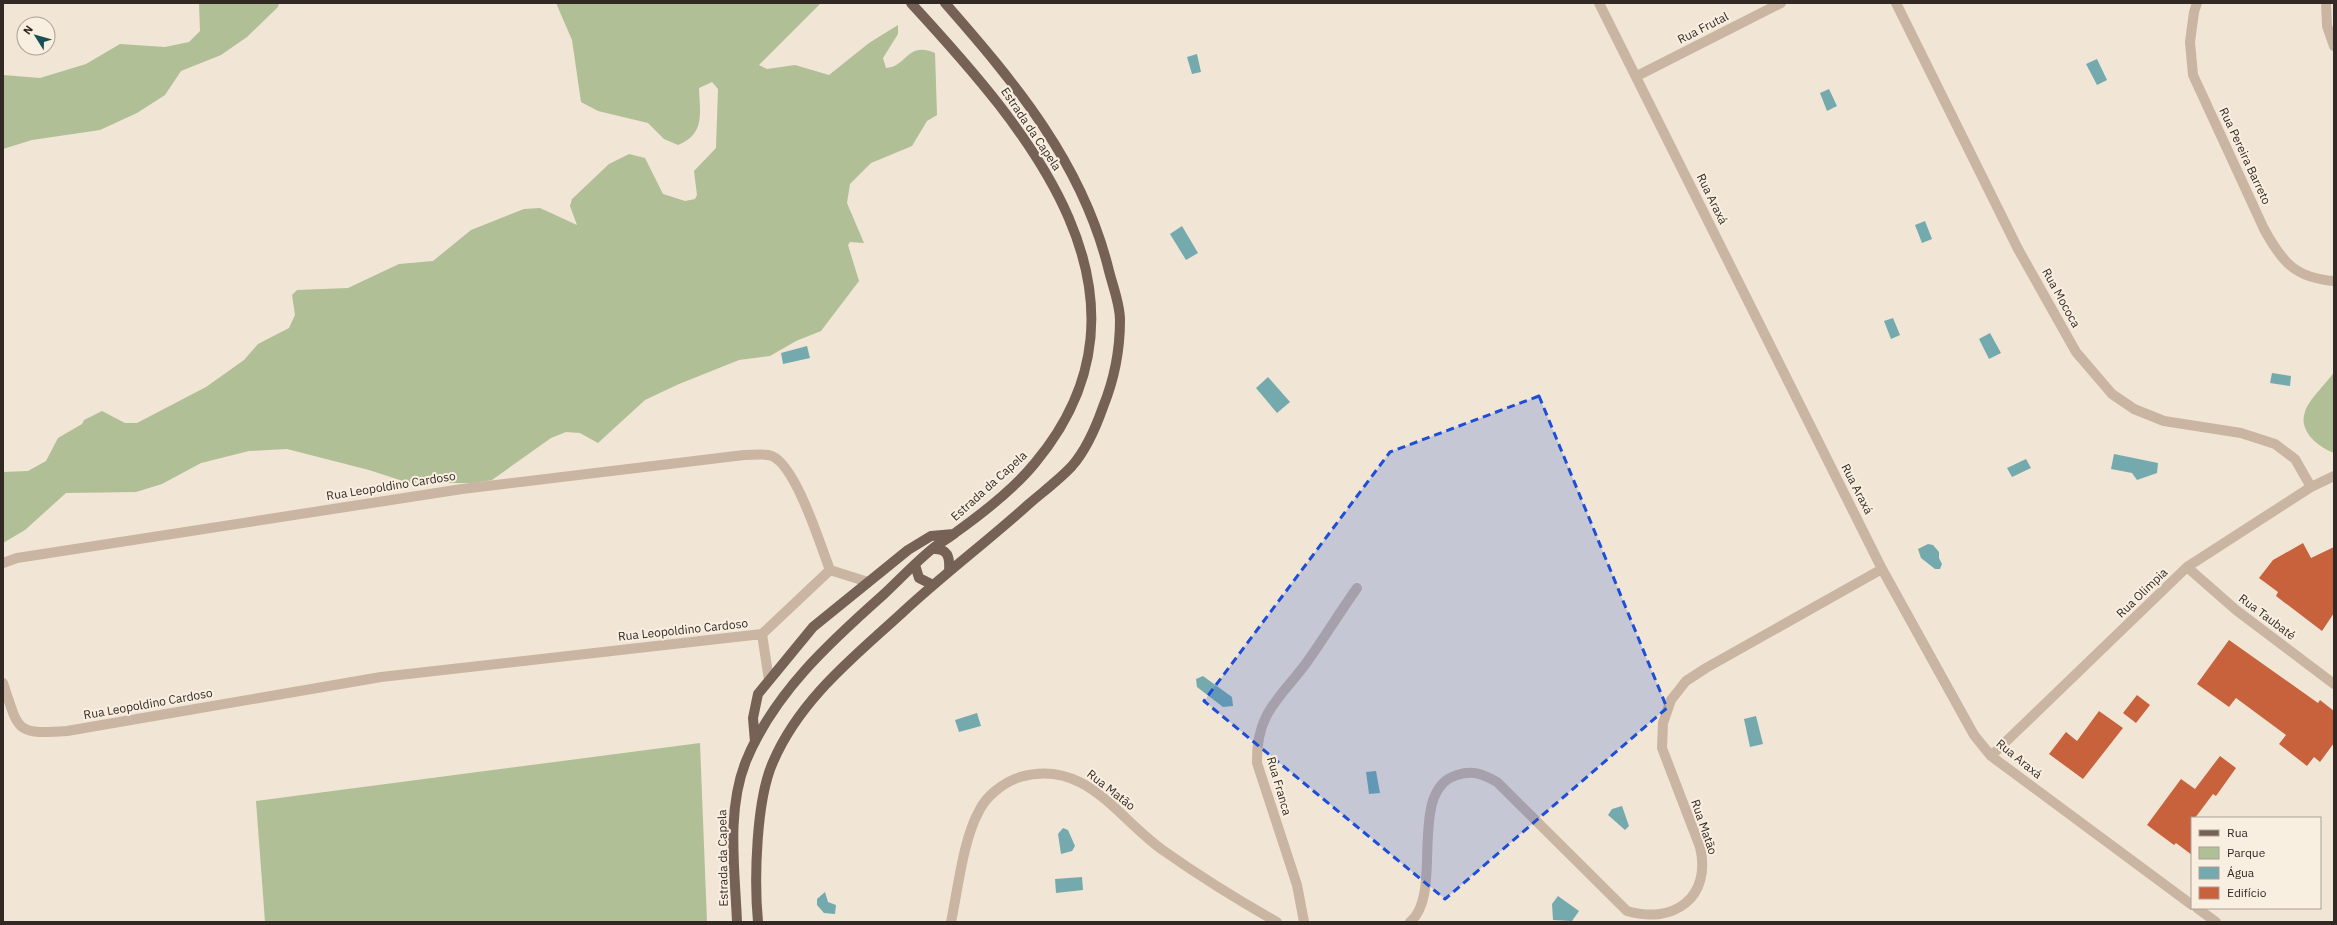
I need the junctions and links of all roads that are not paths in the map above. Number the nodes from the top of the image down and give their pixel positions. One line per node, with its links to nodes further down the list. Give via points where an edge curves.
1 (911, 3): 13 (main road, Estrada da Capela, via 989,91 1033,151 1065,205 1080,249 1092,304 1091,350 1082,384 1068,417 1034,465)
2 (945, 3): 20 (main road, Estrada da Capela, via 1023,97 1062,153 1091,209 1106,257 1120,317 1118,355 1108,395 1095,429 1072,465)
3 (1599, 3): 9 (street, Rua Araxá)
4 (1781, 3): 9 (street, Rua Frutal)
5 (1896, 3): 12 (street, Rua Mococa, via 2018,249 2076,352 2112,394 2134,409 2164,421 2241,433 2275,444 2295,459)
6 (2197, 3): 10 (street, Rua Pereira Barreto, via 2190,42 2193,75 2264,229 2277,252 2294,270 2306,277)
7 (2326, 3): 8 (street, via 2327,26)
8 (2334, 46)
9 (1637, 76): 18 (street, Rua Araxá)
10 (2334, 281)
11 (2334, 476): 12 (street, Rua Olimpia)
12 (2311, 487): 17 (street, Rua Olimpia)
13 (954, 534): 14 (main road, Estrada da Capela); 21 (main road, via 931,536 908,550)
14 (932, 549): 16 (main road, Estrada da Capela); 20 (main road, via 941,548 949,556)
15 (3, 563): 19 (street, Rua Leopoldino Cardoso, via 17,558 462,488 744,455 771,455 785,466 794,480)
16 (915, 565): 22 (main road, via 919,578); 28 (main road, Estrada da Capela, via 840,633 795,681 773,708)
17 (2187, 567): 27 (street, Rua Taubaté, via 2236,610); 29 (street, Rua Olimpia)
18 (1882, 569): 29 (street, Rua Araxá, via 1974,735); 37 (street, Rua Matão, via 1706,668 1686,681 1671,700 1663,724 1662,748 1704,862 1702,878 1696,893 1686,905 1672,914 1657,917 1641,916 1626,911 1497,782 1482,774 1467,772 1451,777 1443,783 1430,809 1424,898)
19 (830, 570): 21 (street); 24 (street, Rua Leopoldino Cardoso)
20 (949, 571): 22 (main road, Estrada da Capela)
21 (868, 582): 25 (main road, via 813,627)
22 (933, 585): 33 (main road, Estrada da Capela, via 822,686 793,724 772,764 759,817 756,906)
23 (1357, 588): 36 (street, Rua Franca, via 1307,662 1269,710 1256,742 1257,763 1297,885)
24 (762, 634): 25 (street); 26 (street, Rua Leopoldino Cardoso, via 381,678 67,731 36,733 24,730 15,720)
25 (769, 680): 28 (main road, via 756,700 752,718)
26 (3, 682)
27 (2334, 684)
28 (755, 742): 32 (main road, Estrada da Capela, via 745,764 735,802)
29 (1991, 756): 30 (street, Rua Araxá)
30 (2191, 904)
31 (2198, 909): 38 (street)
32 (737, 922)
33 (758, 922)
34 (951, 922): 35 (street, Rua Matão, via 970,831 979,810 994,792 1013,779 1035,773 1058,773 1079,780 1098,793 1163,850 1233,898)
35 (1277, 922)
36 (1304, 922)
37 (1410, 922)
38 (2216, 922)

